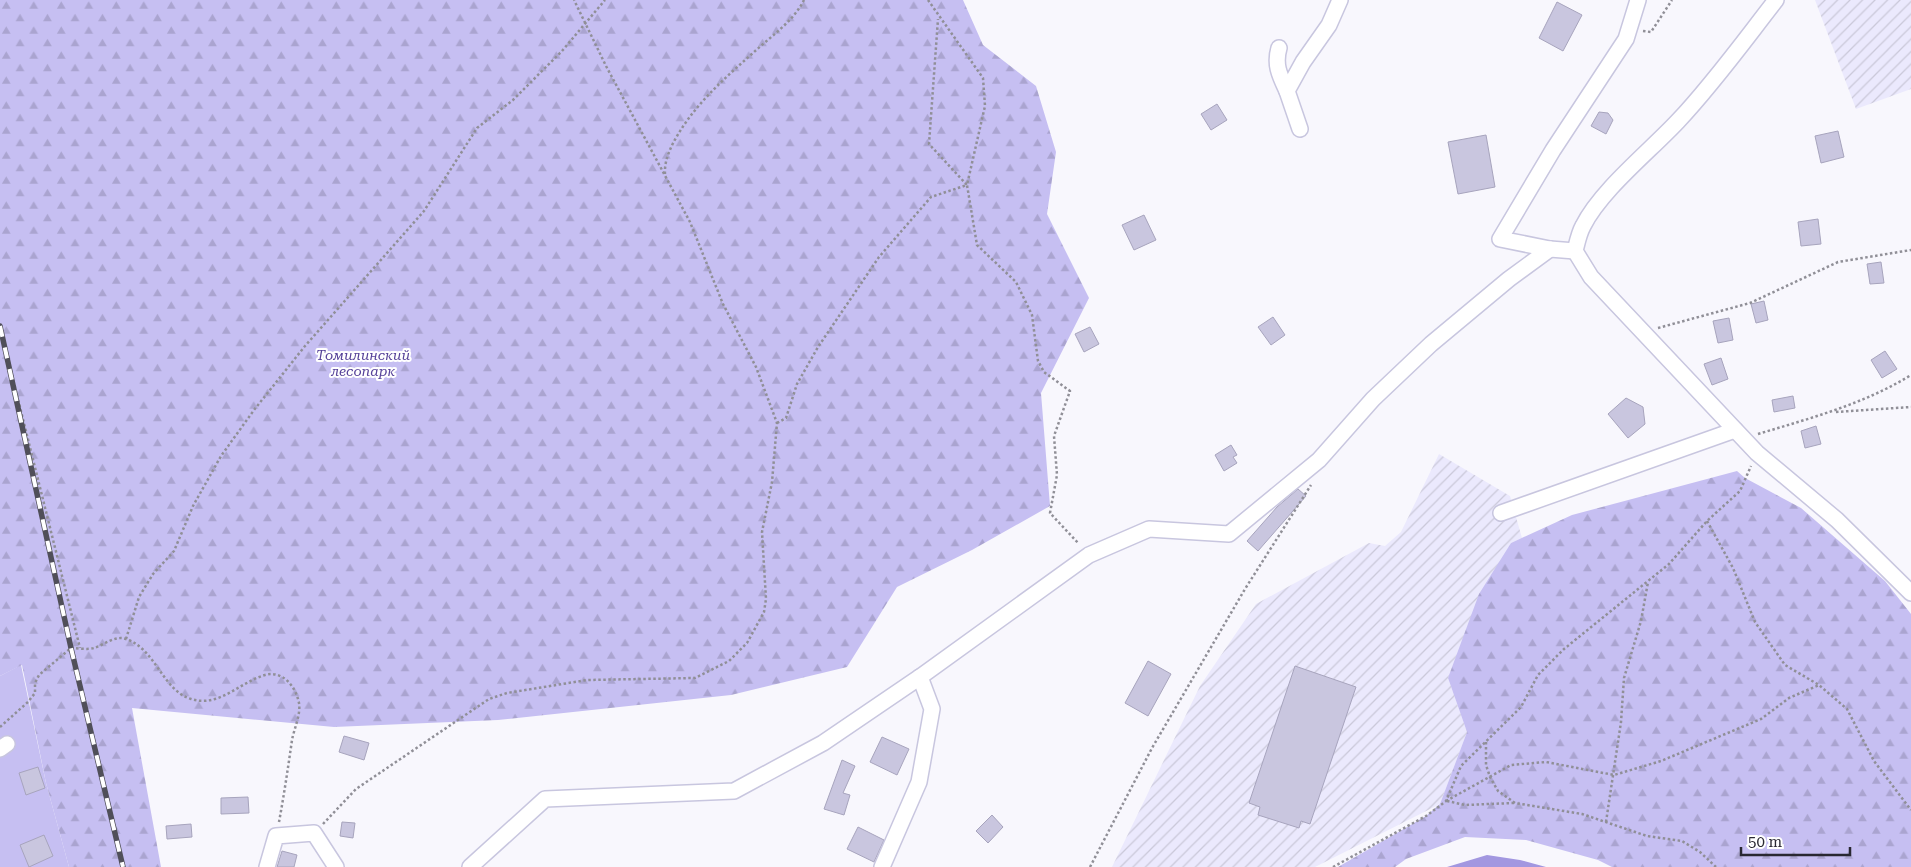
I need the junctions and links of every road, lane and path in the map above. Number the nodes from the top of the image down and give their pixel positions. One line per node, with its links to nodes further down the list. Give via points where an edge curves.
1 (574, 0): 10 (path)
2 (605, 0): 10 (path)
3 (804, 0): 15 (path, via 781,29 696,107 674,140 664,164)
4 (928, 0): 9 (path)
5 (1340, 0): 13 (street, via 1329,25)
6 (1638, 0): 11 (street)
7 (1672, 0): 11 (path, via 1651,32)
8 (1776, 0): 19 (street, via 1678,121 1593,210 1582,226)
9 (938, 17): 16 (path, via 929,144); 16 (path, via 984,78 985,106)
10 (586, 24): 15 (path); 34 (path, via 513,100 478,128 424,211 305,346 254,410 193,506 174,551 153,574 139,597)
11 (1630, 28): 17 (street, via 1500,239)
12 (1279, 48): 13 (street, via 1276,59)
13 (1287, 91): 14 (street)
14 (1300, 129)
15 (666, 177): 25 (path, via 690,222 723,304 756,367)
16 (967, 185): 25 (path, via 931,197 879,257 818,347 797,384 786,418); 31 (path, via 977,245 1016,282 1032,315 1038,361 1044,372 1070,391 1054,436 1057,474 1050,513)
17 (1550, 249): 19 (street); 31 (street, via 1431,344 1373,399 1319,460 1229,534 1149,529)
18 (1911, 250): 21 (path, via 1838,262 1750,303)
19 (1575, 251): 21 (street, via 1591,277)
20 (0, 327): 35 (path)
21 (1642, 333): 26 (street)
22 (1911, 375): 24 (path, via 1883,392)
23 (1911, 407): 24 (path)
24 (1832, 412): 26 (path)
25 (777, 423): 46 (path, via 772,482 762,532 764,612 747,643 729,661 696,678 587,680 489,699 356,789)
26 (1738, 434): 27 (street); 29 (street)
27 (1757, 453): 30 (path, via 1740,491); 33 (street, via 1837,520)
28 (1312, 483): 52 (path, via 1310,491 1245,589 1152,748)
29 (1500, 513)
30 (1708, 521): 32 (path); 37 (path, via 1733,568 1755,622 1785,665)
31 (1089, 554): 36 (street)
32 (1649, 581): 39 (path, via 1538,675 1521,707); 40 (path, via 1624,678)
33 (1911, 593)
34 (126, 638): 35 (path, via 92,649); 47 (path, via 157,664 175,691 191,699 206,701 221,697 266,674 280,676 292,684 299,704)
35 (80, 648): 38 (path, via 72,648 39,675 35,693)
36 (920, 677): 50 (street, via 823,743 734,791 545,799); 51 (street, via 932,710 919,782)
37 (1819, 685): 40 (path, via 1789,698 1761,719 1661,761); 44 (path, via 1847,709 1874,761)
38 (0, 727)
39 (1486, 742): 41 (path); 42 (path, via 1461,766)
40 (1614, 775): 41 (path, via 1546,762 1511,765); 45 (path)
41 (1490, 777): 42 (path); 43 (path, via 1498,792)
42 (1446, 801): 43 (path, via 1465,805); 53 (path, via 1426,816)
43 (1515, 803): 45 (path, via 1582,814)
44 (1911, 810)
45 (1606, 822): 54 (path, via 1647,836 1682,841)
46 (314, 833): 47 (street); 49 (street)
47 (276, 836): 48 (street)
48 (266, 867)
49 (336, 867)
50 (470, 867)
51 (882, 867)
52 (1090, 867)
53 (1333, 867)
54 (1716, 867)

